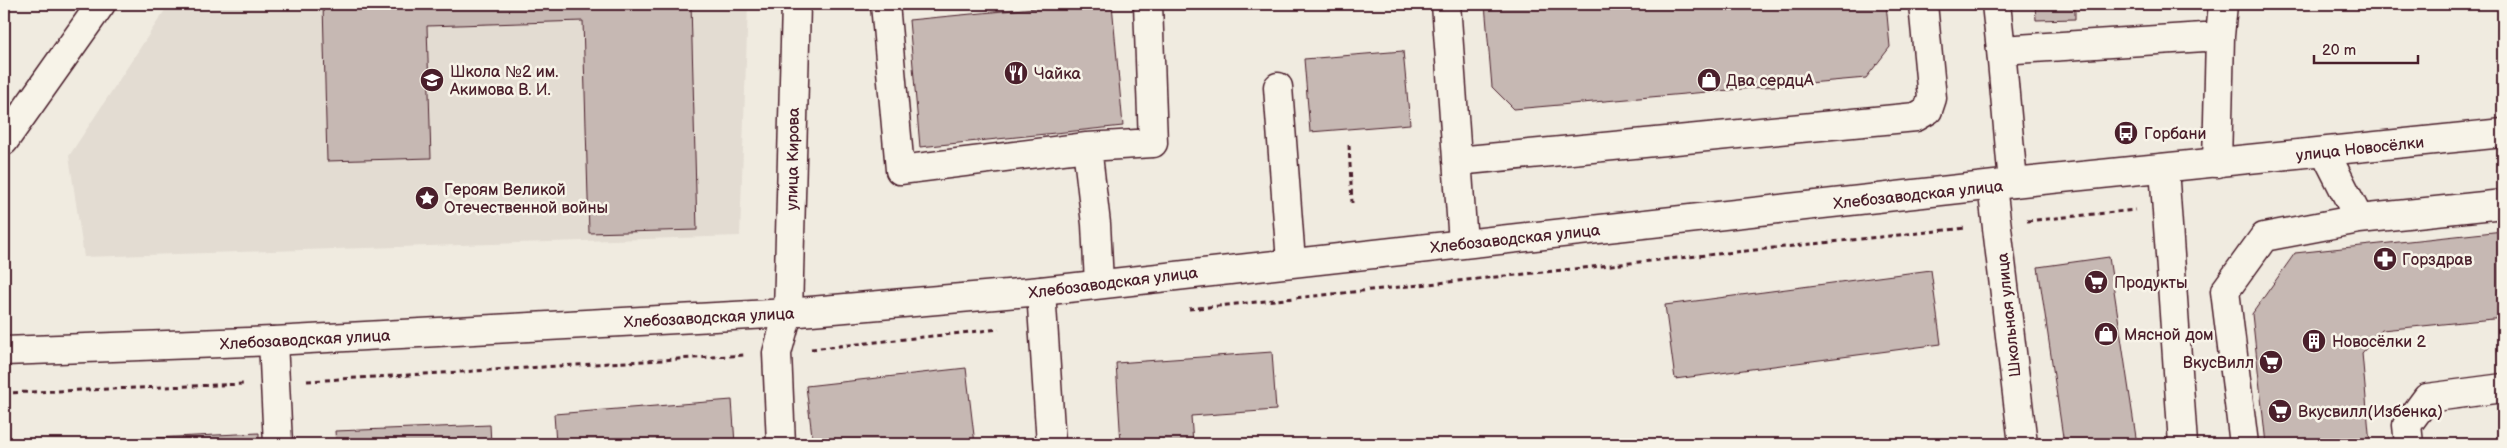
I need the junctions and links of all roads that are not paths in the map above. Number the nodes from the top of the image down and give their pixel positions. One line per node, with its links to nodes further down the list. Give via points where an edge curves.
1 (101, 4): 13 (main road)
2 (796, 4): 26 (main road, улица Кирова)
3 (885, 4): 14 (main road, via 900,170)
4 (1148, 4): 14 (main road, via 1153,143)
5 (1446, 4): 16 (main road)
6 (1923, 4): 16 (main road, via 1932,98 1928,110 1916,117)
7 (1996, 4): 10 (main road, Школьная улица)
8 (2223, 4): 9 (main road)
9 (2220, 36): 10 (main road); 17 (main road)
10 (2001, 50): 19 (main road, Школьная улица)
11 (1278, 87): 23 (main road)
12 (2503, 133): 15 (main road, улица Новосёлки)
13 (4, 141)
14 (1087, 147): 24 (main road)
15 (2325, 152): 17 (main road, улица Новосёлки); 21 (main road)
16 (1457, 161): 22 (main road)
17 (2217, 163): 18 (main road, Хлебозаводская улица)
18 (2164, 168): 19 (main road, Хлебозаводская улица); 34 (main road)
19 (2003, 184): 22 (main road, Хлебозаводская улица); 33 (main road, Школьная улица)
20 (2503, 204): 21 (main road)
21 (2359, 219): 35 (main road, via 2264,237 2226,291)
22 (1463, 243): 23 (main road, Хлебозаводская улица)
23 (1290, 262): 24 (main road, Хлебозаводская улица)
24 (1099, 283): 25 (main road, Хлебозаводская улица)
25 (1041, 291): 26 (main road, Хлебозаводская улица); 32 (main road)
26 (788, 313): 27 (main road, Хлебозаводская улица); 31 (main road, улица Кирова, via 777,353)
27 (272, 341): 28 (main road, Хлебозаводская улица); 30 (main road)
28 (4, 351)
29 (2503, 388): 36 (main road, via 2427,398 2407,424)
30 (278, 444)
31 (781, 444)
32 (1051, 444)
33 (2023, 444)
34 (2183, 444)
35 (2244, 444)
36 (2409, 444)

